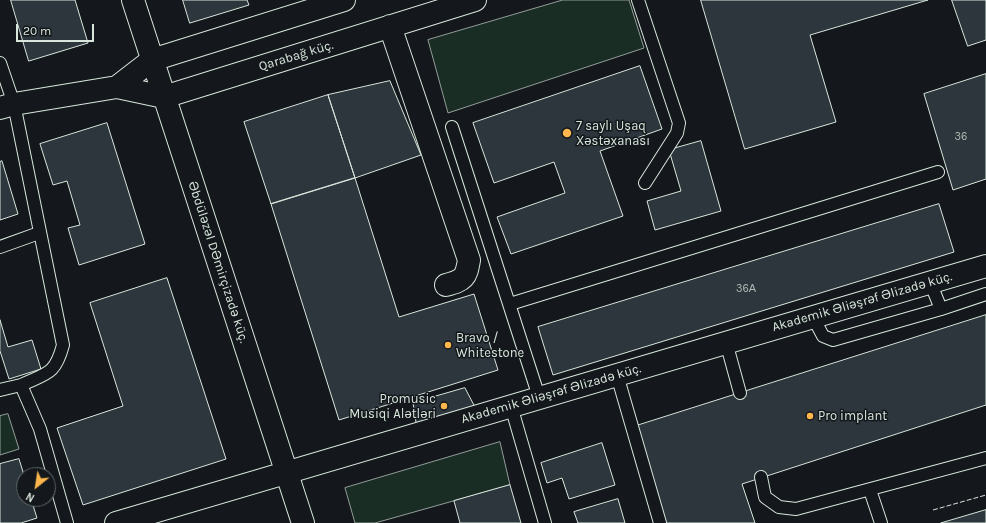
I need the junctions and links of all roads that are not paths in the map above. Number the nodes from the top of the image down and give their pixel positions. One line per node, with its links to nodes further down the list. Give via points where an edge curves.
1 (133, 0): 6 (street, Əbdüləzəl DƏmirçizadə küç.)
2 (344, 0): 6 (street, Qarabağ küç.)
3 (475, 0): 5 (street, Qarabağ küç.)
4 (638, 0): 13 (lane, via 679,123 677,133)
5 (390, 26): 9 (street, Qarabağ küç.); 18 (street, via 469,260 467,272 460,281)
6 (152, 60): 8 (street, Qarabağ küç.); 9 (street, Əbdüləzəl DƏmirçizadə küç.)
7 (0, 63): 10 (lane)
8 (117, 87): 9 (street, Qarabağ küç.); 10 (street, Qarabağ küç.)
9 (164, 97): 31 (street, Əbdüləzəl DƏmirçizadə küç.)
10 (7, 106): 14 (lane)
11 (452, 127): 20 (lane)
12 (938, 172): 20 (lane)
13 (645, 183)
14 (39, 233): 15 (lane); 25 (lane, via 63,345 59,360 52,371)
15 (0, 247)
16 (986, 266): 17 (street, Akademik Əliəşrəf Əlizadə küç.)
17 (930, 282): 21 (lane); 22 (street, Akademik Əliəşrəf Əlizadə küç.)
18 (446, 285)
19 (986, 294): 21 (lane)
20 (510, 304): 28 (lane)
21 (941, 309): 22 (lane, via 834,340 824,336)
22 (813, 317): 23 (street, Akademik Əliəşrəf Əlizadə küç.)
23 (726, 342): 24 (street, Akademik Əliəşrəf Əlizadə küç.); 27 (lane)
24 (617, 375): 28 (street, Akademik Əliəşrəf Əlizadə küç.); 38 (lane)
25 (21, 385): 26 (lane); 34 (lane, via 40,429)
26 (0, 390)
27 (740, 393)
28 (539, 397): 29 (street, Akademik Əliəşrəf Əlizadə küç.)
29 (512, 406): 31 (street, Akademik Əliəşrəf Əlizadə küç.); 37 (lane)
30 (986, 458): 33 (lane)
31 (286, 472): 35 (street, Akademik Əliəşrəf Əlizadə küç.); 36 (street, Əbdüləzəl DƏmirçizadə küç.)
32 (761, 477): 33 (lane, via 765,497 779,507 796,510)
33 (870, 490): 39 (lane)
34 (67, 523)
35 (116, 523)
36 (302, 523)
37 (545, 523)
38 (660, 523)
39 (881, 523)

